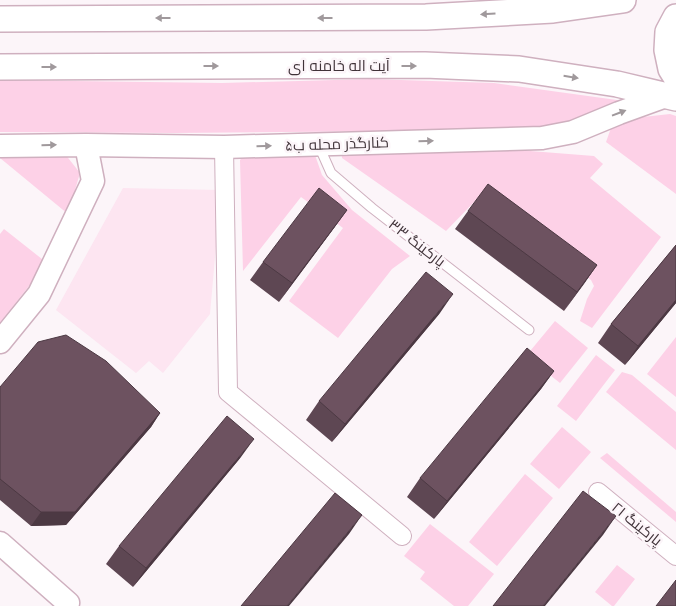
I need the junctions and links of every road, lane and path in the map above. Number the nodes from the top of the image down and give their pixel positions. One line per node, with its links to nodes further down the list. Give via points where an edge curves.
1 (548, 0): 3 (lane)
2 (623, 0): 3 (main road)
3 (514, 12): 5 (main road, one-way to 5, via 426,17)
4 (676, 17): 7 (main road, via 668,32 667,50)
5 (0, 19)
6 (0, 67): 7 (main road, آیت اله خامنه ای, one-way to 7, via 425,66 520,69)
7 (673, 90): 8 (street, کنارگذر محله ب۵, one-way to 7, via 542,138 573,132)
8 (319, 144): 11 (street, کنارگذر محله ب۵, one-way to 8); 12 (lane, پارکینگ ۳۳, via 331,173)
9 (86, 145): 10 (street, کنارگذر محله ب۵, one-way to 9); 11 (street, کنارگذر محله ب۵); 13 (street, via 93,181 39,294)
10 (0, 146)
11 (224, 147): 15 (street, via 228,392)
12 (529, 330)
13 (0, 342)
14 (598, 492): 17 (street, پارکینگ ۲۱)
15 (402, 536)
16 (0, 544): 18 (street, via 68,603)
17 (676, 556)
18 (67, 606)

